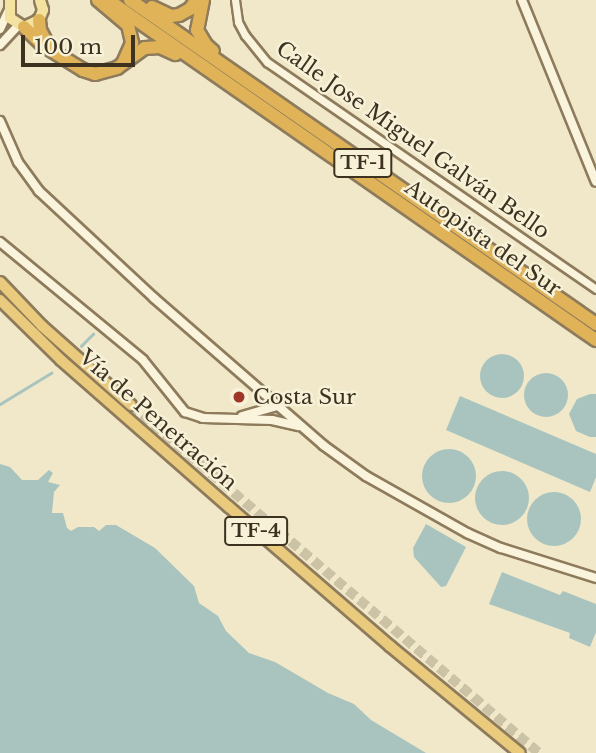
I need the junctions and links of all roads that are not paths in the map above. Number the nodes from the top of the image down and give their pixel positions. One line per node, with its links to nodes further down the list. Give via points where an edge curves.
1 (40, 0): 10 (main road)
2 (97, 0): 15 (highway, via 128,25 132,43)
3 (108, 0): 17 (highway, Autopista del Sur / TF-1)
4 (196, 0): 8 (highway, via 185,12 171,16 142,1)
5 (203, 0): 16 (highway, via 197,30)
6 (235, 0): 22 (street, Calle Jose Miguel Galván Bello, via 245,36 267,62)
7 (522, 0): 19 (street)
8 (131, 1): 16 (highway, Autopista del Sur / TF-1)
9 (9, 6): 11 (main road); 12 (street)
10 (39, 20): 11 (main road); 14 (highway, via 43,37)
11 (21, 27): 13 (street, via 6,35); 14 (highway)
12 (0, 29)
13 (0, 45)
14 (55, 51): 15 (highway, via 82,71 95,74 107,73)
15 (123, 62): 17 (highway, via 145,48 160,47 199,71)
16 (225, 67): 25 (highway, Autopista del Sur / TF-1)
17 (208, 70): 26 (highway, Autopista del Sur / TF-1)
18 (0, 121): 28 (street, via 18,162 40,191)
19 (596, 182)
20 (0, 242): 32 (street, via 143,360 181,409 197,417)
21 (0, 282): 29 (highway, Vía de Penetración)
22 (596, 289)
23 (0, 300): 27 (highway, Vía de Penetración / TF-4)
24 (0, 311): 27 (highway)
25 (596, 324)
26 (596, 340)
27 (47, 347): 36 (highway, Vía de Penetración / TF-4)
28 (258, 390): 30 (street); 31 (street, via 260,407)
29 (131, 405)
30 (277, 406): 31 (street); 33 (street, via 272,416); 34 (street)
31 (253, 414): 32 (street)
32 (233, 418): 33 (street)
33 (263, 419): 34 (street)
34 (302, 427): 35 (street, via 357,470 467,533)
35 (596, 578)
36 (520, 753)

